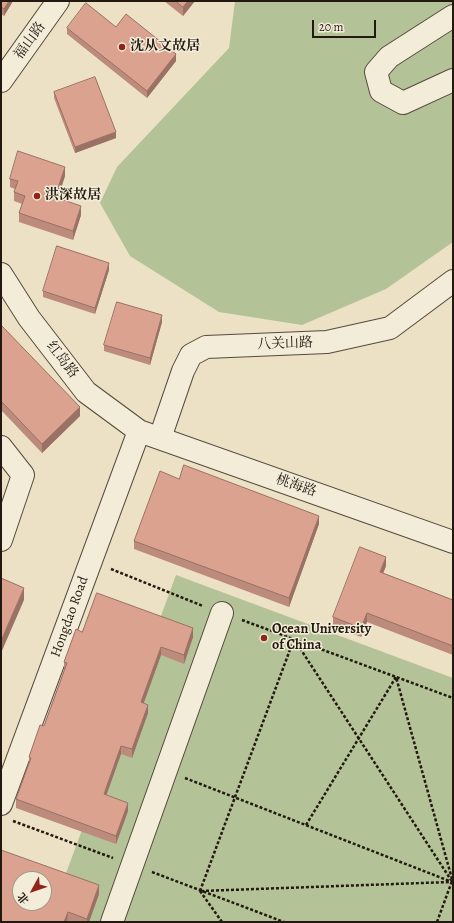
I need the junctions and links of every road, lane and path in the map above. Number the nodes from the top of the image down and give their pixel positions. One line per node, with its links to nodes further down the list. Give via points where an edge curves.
1 (58, 1): 4 (street, 福山路)
2 (453, 16): 3 (street, via 389,57 376,72 381,91 403,103)
3 (453, 80)
4 (1, 81)
5 (1, 274): 7 (street, 红岛路, via 29,318 86,392)
6 (453, 281): 8 (street, 八关山路, via 390,328 326,342 206,347 191,355)
7 (139, 430): 8 (street, 桃海路); 20 (street, Hongdao Road)
8 (160, 438): 11 (street, 桃海路)
9 (1, 447): 10 (street, via 24,475)
10 (1, 540)
11 (453, 542)
12 (113, 562): 13 (path, via 110,569)
13 (222, 613): 14 (path); 18 (street)
14 (294, 640): 15 (path); 17 (path); 19 (path)
15 (396, 677): 16 (path); 17 (path); 24 (path)
16 (453, 698)
17 (359, 739): 21 (path); 24 (path)
18 (166, 770): 19 (path); 22 (street)
19 (235, 798): 21 (path); 25 (path)
20 (5, 812): 22 (path)
21 (306, 825): 24 (path)
22 (132, 865): 26 (street)
23 (166, 878): 25 (path)
24 (453, 882): 25 (path); 29 (path)
25 (200, 891): 27 (path); 28 (path)
26 (112, 922)
27 (222, 922)
28 (284, 922)
29 (437, 922)

